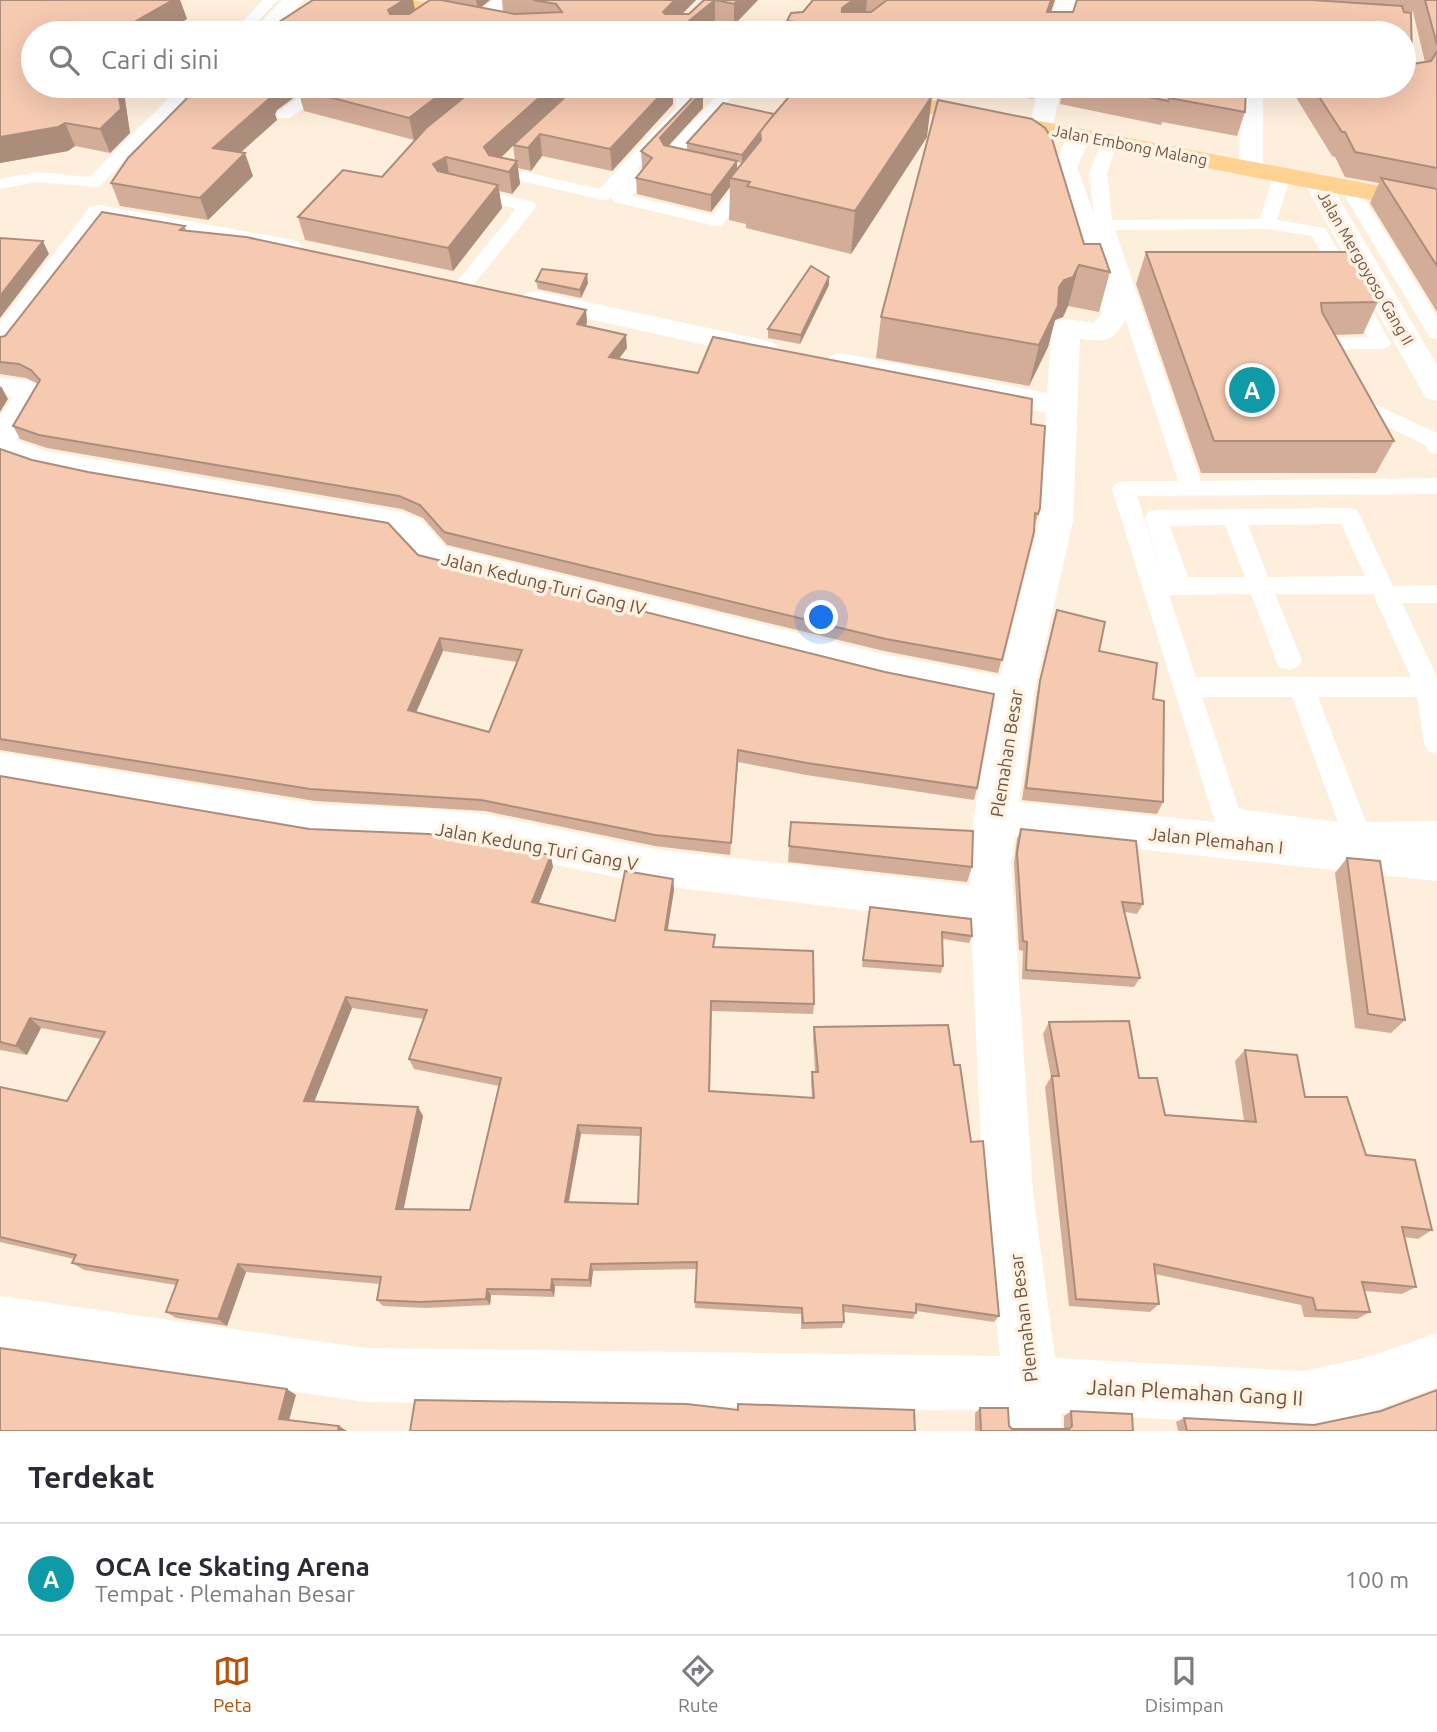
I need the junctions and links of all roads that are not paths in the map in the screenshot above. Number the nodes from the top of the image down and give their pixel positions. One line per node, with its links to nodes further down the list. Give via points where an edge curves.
1 (271, 0): 8 (lane)
2 (294, 0): 9 (street)
3 (385, 0): 6 (main road)
4 (506, 0): 7 (street)
5 (1067, 0): 12 (street)
6 (434, 11): 7 (main road); 10 (lane)
7 (481, 20): 11 (main road)
8 (251, 21)
9 (273, 21)
10 (419, 21)
11 (486, 21)
12 (1060, 21)
13 (178, 98): 31 (lane, via 93,183 37,177)
14 (202, 98): 35 (street, via 126,174)
15 (309, 98): 21 (lane)
16 (678, 98): 24 (lane, via 684,109 603,195 499,171)
17 (723, 98): 25 (lane)
18 (922, 98): 22 (main road, Jalan Embong Malang)
19 (1047, 98): 22 (street)
20 (1252, 98): 28 (street)
21 (284, 115)
22 (1041, 128): 23 (main road, Jalan Embong Malang)
23 (1094, 139): 28 (main road, Jalan Embong Malang); 37 (lane); 44 (street, Plemahan Besar, via 1065,167 1116,314 1101,333 1066,328)
24 (519, 153)
25 (671, 155): 26 (lane); 27 (lane, via 657,158 620,198 716,220 749,180)
26 (709, 163)
27 (745, 167)
28 (1251, 169): 29 (main road, Jalan Embong Malang)
29 (1282, 175): 30 (main road, Jalan Embong Malang); 36 (lane)
30 (1316, 181): 33 (main road, Jalan Embong Malang); 43 (street, Jalan Mergoyoso Gang II)
31 (0, 184)
32 (449, 187): 39 (lane, via 528,206)
33 (1349, 188): 34 (main road, Jalan Embong Malang); 40 (lane)
34 (1437, 205)
35 (99, 213): 38 (street); 41 (street)
36 (1267, 223): 37 (lane); 47 (lane, via 1319,232 1381,344 1320,344 1347,398 1433,440)
37 (1104, 225): 49 (lane)
38 (310, 252)
39 (474, 286): 44 (street)
40 (1437, 333)
41 (0, 341)
42 (0, 386): 45 (street, via 23,388 30,395)
43 (1437, 391)
44 (1062, 406): 60 (street, Plemahan Besar, via 1056,521)
45 (0, 440)
46 (0, 446): 60 (street, Jalan Kedung Turi Gang IV, via 87,470 402,524 434,556 883,668)
47 (1437, 447)
48 (1437, 486): 49 (lane)
49 (1192, 488): 51 (lane, via 1124,489)
50 (1233, 517): 51 (lane, via 1156,518); 52 (lane); 54 (lane, via 1349,516)
51 (1167, 586): 52 (lane); 57 (lane)
52 (1260, 586): 54 (lane); 56 (lane)
53 (1437, 594): 54 (lane)
54 (1387, 596): 55 (lane); 59 (lane)
55 (1437, 609)
56 (1289, 660)
57 (1187, 687): 58 (lane); 65 (lane, via 1228,819)
58 (1301, 687): 59 (lane); 65 (lane)
59 (1433, 687): 61 (lane)
60 (1015, 693): 63 (street, Plemahan Besar)
61 (1437, 743)
62 (0, 768): 67 (street, Jalan Kedung Turi Gang V, via 315,821 446,827 654,867)
63 (995, 817): 66 (street, Jalan Plemahan I); 67 (street, Plemahan Besar, via 990,863)
64 (1437, 833): 65 (lane)
65 (1357, 834)
66 (1437, 863)
67 (993, 907): 70 (street, Plemahan Besar, via 1008,1193)
68 (0, 1323): 70 (street, Jalan Plemahan Gang II, via 366,1375)
69 (1437, 1360): 70 (street, Jalan Plemahan Gang II, via 1368,1385 1303,1399)
70 (1033, 1408)

